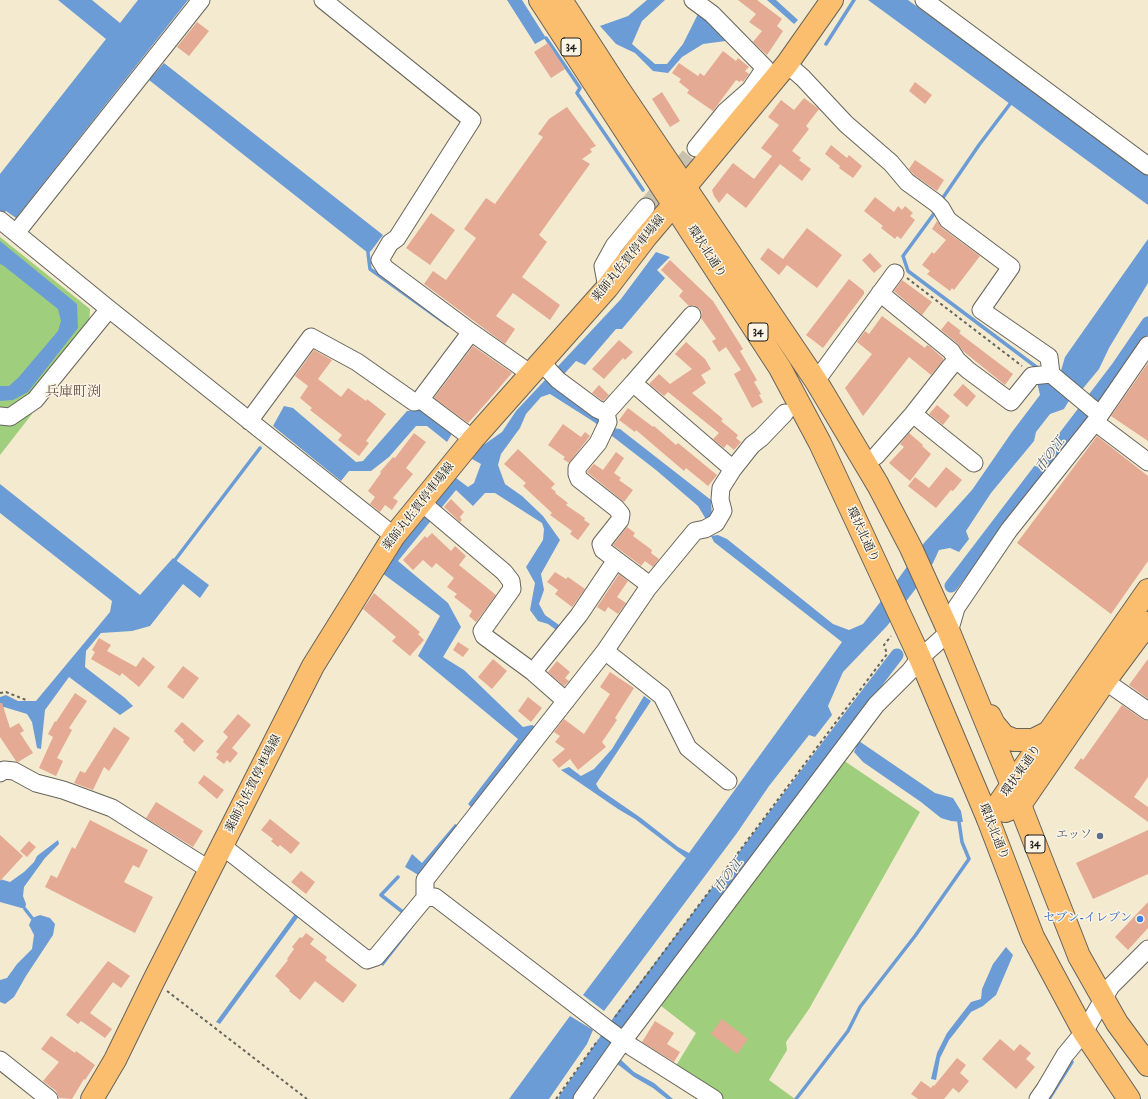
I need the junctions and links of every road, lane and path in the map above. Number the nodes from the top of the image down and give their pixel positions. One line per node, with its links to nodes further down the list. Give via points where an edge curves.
1 (201, 0): 16 (street)
2 (323, 0): 22 (street, via 472,120 380,260 385,268)
3 (540, 0): 10 (main road, 環状北通り / 34)
4 (561, 0): 10 (main road, 環状北通り / 34)
5 (693, 0): 9 (street, via 712,14)
6 (832, 0): 8 (main road, 薬師丸佐賀停車場線)
7 (924, 0): 12 (street)
8 (788, 64): 9 (main road, 薬師丸佐賀停車場線); 26 (street, via 846,124 892,163 907,182 938,206 948,220 1011,267 981,310 1049,357)
9 (769, 75): 11 (street, via 725,112); 13 (main road, 薬師丸佐賀停車場線)
10 (609, 90): 13 (main road, 環状北通り / 34)
11 (696, 148)
12 (1148, 166)
13 (680, 195): 18 (main road, 薬師丸佐賀停車場線); 27 (main road, 環状北通り / 34); 47 (main road, 環状北通り / 34, via 780,368 820,444 886,586)
14 (646, 207): 18 (street, via 614,246 603,266)
15 (0, 220): 16 (street)
16 (16, 233): 20 (street)
17 (899, 274): 19 (street); 26 (path, via 1026,369)
18 (607, 288): 25 (main road, 薬師丸佐賀停車場線)
19 (880, 293): 24 (street, via 951,351); 27 (street)
20 (109, 309): 33 (street, via 35,400 10,417); 34 (street)
21 (692, 315): 28 (street)
22 (471, 332): 25 (street); 29 (street)
23 (1148, 345): 30 (street)
24 (957, 360): 26 (street, via 1011,402); 32 (street)
25 (545, 372): 35 (street, via 597,409); 36 (main road, 薬師丸佐賀停車場線)
26 (1044, 376): 30 (street)
27 (816, 381): 48 (main road, 環状北通り / 34, via 878,485 911,548)
28 (634, 384): 35 (street); 40 (street)
29 (421, 400): 34 (street, via 414,402 357,362 311,337); 36 (street)
30 (1089, 408): 38 (street); 48 (street, via 956,608)
31 (785, 413): 44 (street, via 732,469 721,488 723,511 716,523 695,531)
32 (912, 414): 37 (street); 39 (street)
33 (0, 416)
34 (249, 421): 42 (street)
35 (606, 423): 43 (street, via 598,443 577,468 577,474 579,479 620,511 620,520 601,544 603,550)
36 (473, 439): 41 (main road, 薬師丸佐賀停車場線)
37 (876, 456)
38 (1148, 462)
39 (974, 463)
40 (727, 464)
41 (429, 509): 42 (main road, 薬師丸佐賀停車場線); 51 (street, via 504,572 511,581 512,589 482,631 484,636)
42 (394, 536): 63 (main road, 薬師丸佐賀停車場線, via 313,666)
43 (616, 560): 44 (street, via 647,583); 51 (street, via 576,620)
44 (648, 588): 49 (street)
45 (1148, 590): 57 (main road, 環状東通り)
46 (1148, 623): 52 (main road, 環状東通り)
47 (897, 624): 50 (main road, 環状北通り / 34); 69 (path, via 884,645 887,654)
48 (949, 632): 50 (street); 57 (main road, via 962,643 994,724 1004,736 1014,740 1033,740); 60 (main road, 環状北通り / 34)
49 (605, 651): 55 (street); 59 (street, via 662,696 688,748)
50 (920, 658): 62 (main road, 環状北通り / 34); 71 (street, via 876,705)
51 (533, 672): 55 (street)
52 (1105, 681): 56 (street); 61 (main road, 環状東通り)
53 (0, 693): 54 (path, via 6,692)
54 (26, 700)
55 (566, 701): 65 (street, via 425,880)
56 (1148, 711)
57 (1049, 732): 60 (main road, 環状東通り)
58 (0, 773): 64 (street, via 4,770 14,771 36,783 112,808)
59 (728, 781)
60 (1012, 785): 61 (main road, 環状北通り / 34); 62 (main road, 環状東通り)
61 (1020, 805): 62 (main road, 環状東通り); 68 (main road, 環状北通り / 34, via 1079,956)
62 (988, 819): 70 (main road, 環状北通り / 34, via 1033,937)
63 (223, 844): 64 (main road, 薬師丸佐賀停車場線); 65 (street, via 367,960 376,957)
64 (210, 870): 67 (main road, 薬師丸佐賀停車場線)
65 (425, 898): 69 (street, via 435,896)
66 (1148, 949): 68 (street, via 1111,986)
67 (153, 982): 75 (main road, 薬師丸佐賀停車場線, via 115,1060); 76 (path)
68 (1103, 999): 70 (street); 73 (main road, 環状北通り / 34)
69 (594, 1019): 71 (street); 77 (path)
70 (1084, 1032): 80 (street, via 1065,1055); 81 (main road, 環状北通り / 34)
71 (623, 1041): 78 (street); 79 (street)
72 (0, 1060): 74 (street)
73 (1148, 1065)
74 (49, 1099)
75 (92, 1099)
76 (307, 1099)
77 (556, 1099)
78 (582, 1099)
79 (714, 1099)
80 (1038, 1099)
81 (1129, 1099)

